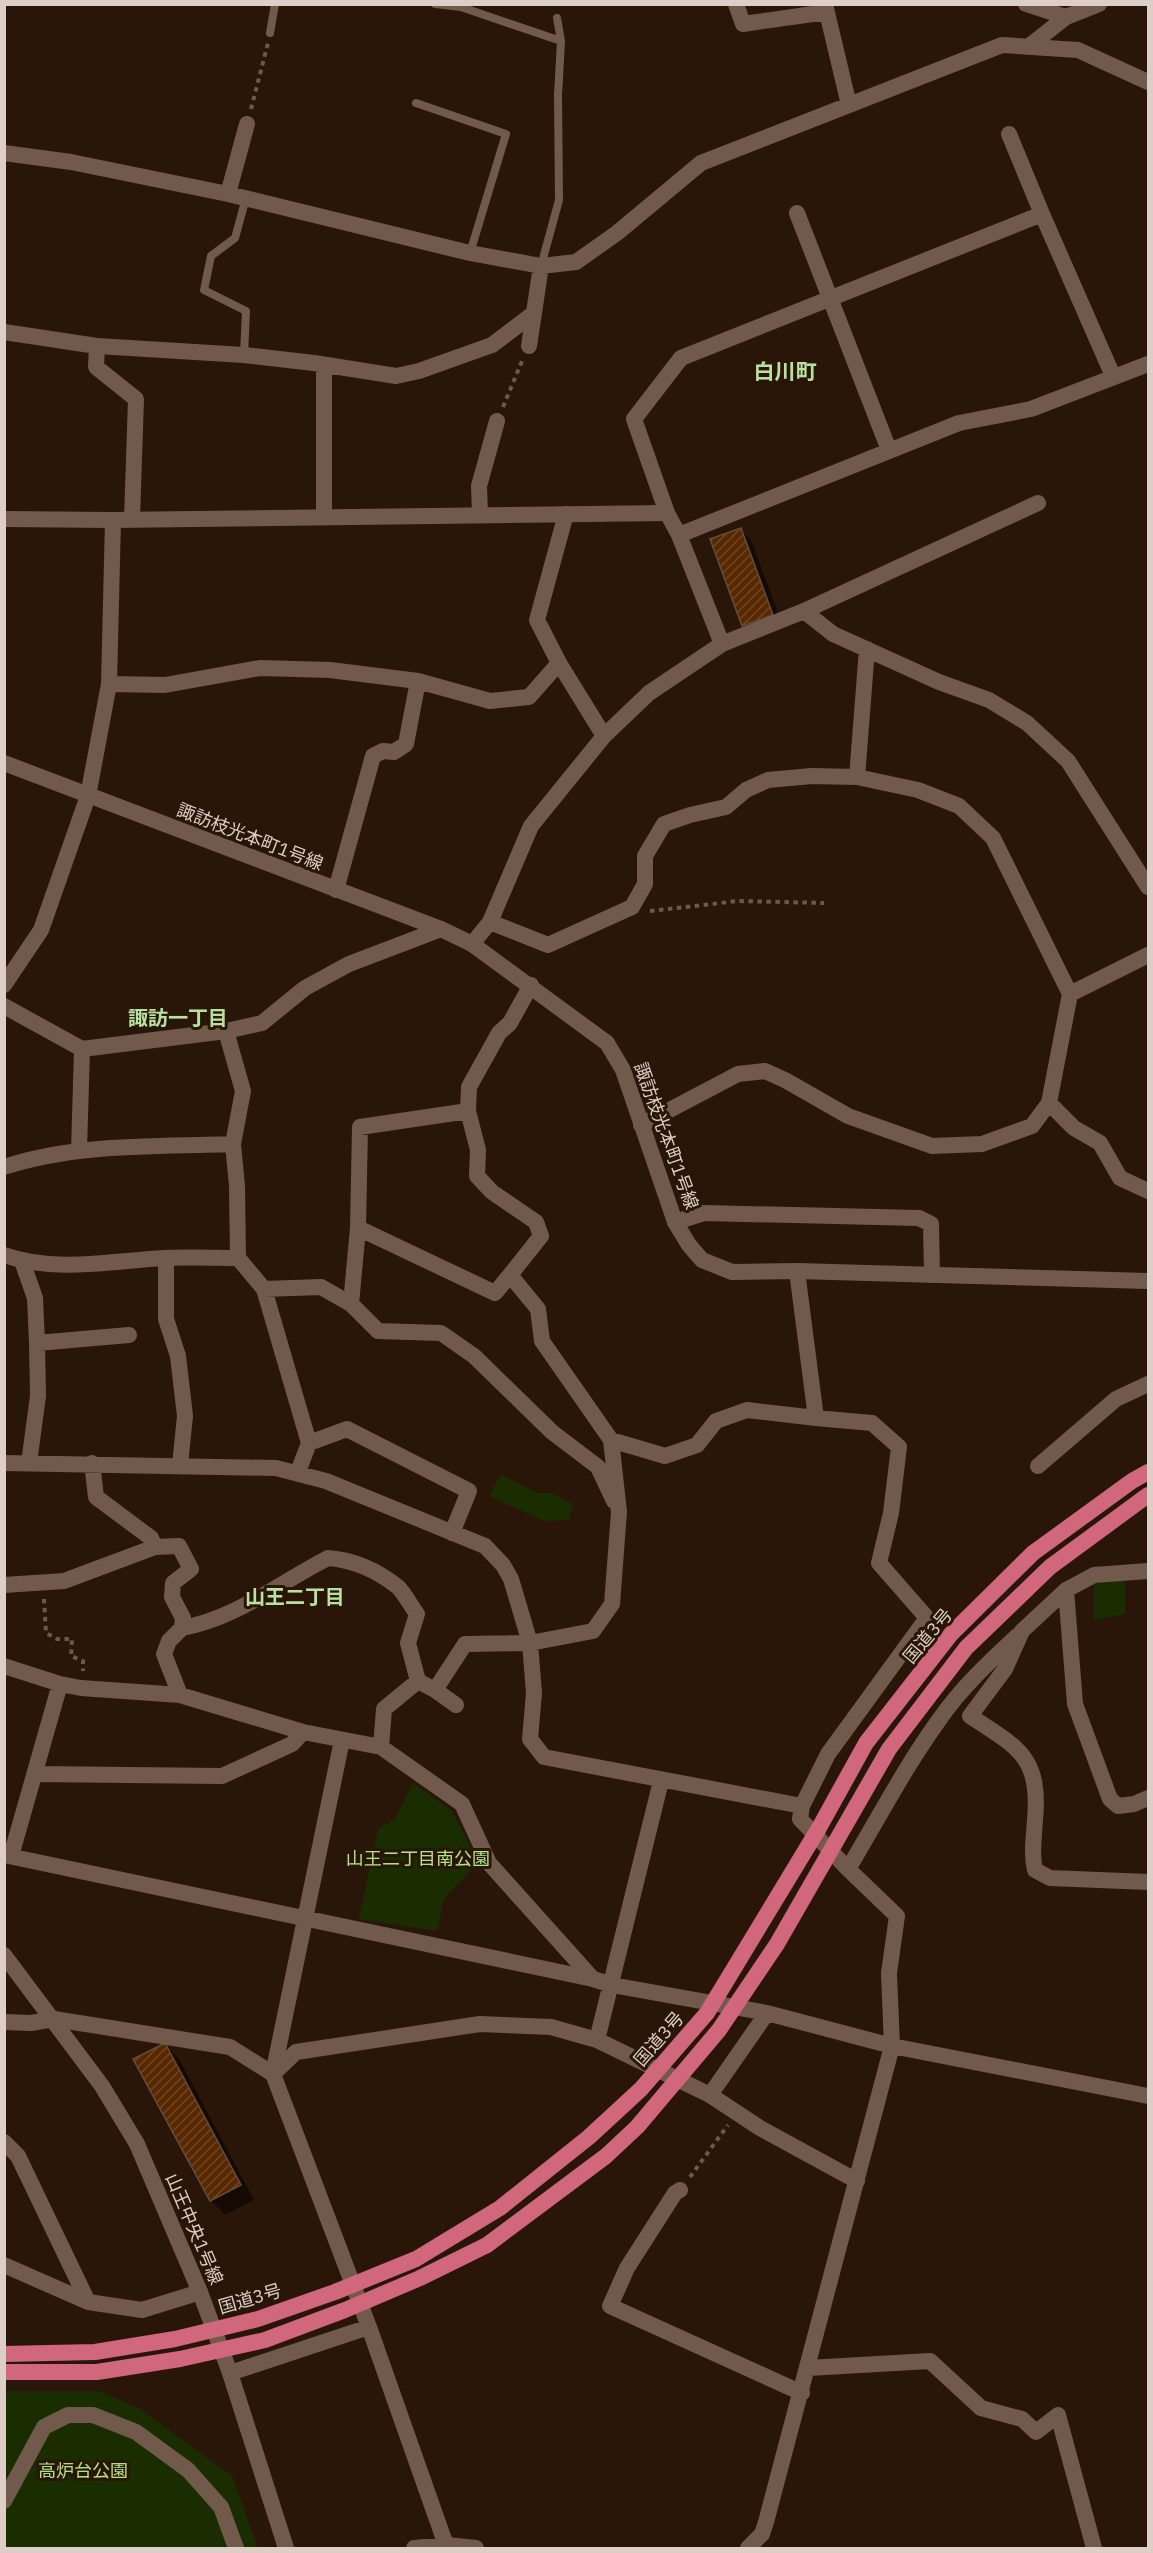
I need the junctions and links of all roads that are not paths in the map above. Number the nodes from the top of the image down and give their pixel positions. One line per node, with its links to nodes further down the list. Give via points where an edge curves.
1 (275, 4): 9 (lane)
2 (435, 4): 10 (lane, via 460,7)
3 (735, 4): 6 (street, via 744,24)
4 (1026, 4): 7 (street)
5 (1099, 4): 7 (street)
6 (826, 8): 14 (street)
7 (1066, 17): 11 (street)
8 (557, 18): 10 (lane)
9 (270, 33)
10 (561, 41): 23 (lane, via 559,200)
11 (1028, 47): 12 (street, via 1078,50); 14 (street, via 1002,45)
12 (1149, 82)
13 (416, 103): 22 (lane, via 506,134)
14 (849, 105): 23 (street, via 701,163 576,262)
15 (247, 124): 18 (street)
16 (1009, 134): 21 (street)
17 (4, 153): 18 (street, via 71,162)
18 (228, 194): 19 (street)
19 (246, 198): 22 (street); 29 (lane, via 236,238 211,256 204,290 246,311)
20 (797, 213): 24 (street)
21 (1042, 214): 24 (street); 32 (street)
22 (470, 253): 23 (street)
23 (542, 266): 25 (street)
24 (830, 297): 34 (street); 36 (street, via 681,358 634,419)
25 (533, 314): 28 (street); 31 (street, via 492,345 418,371 396,376)
26 (4, 332): 27 (street)
27 (97, 346): 29 (street); 41 (street, via 96,367 136,399)
28 (529, 346)
29 (244, 356): 31 (street)
30 (1149, 364): 32 (street)
31 (324, 365): 39 (street)
32 (1113, 376): 34 (street, via 1031,409 959,423)
33 (496, 421): 37 (street, via 479,486)
34 (890, 450): 43 (street)
35 (1038, 502): 44 (street)
36 (667, 513): 38 (street); 43 (street)
37 (480, 514): 38 (street); 39 (street)
38 (566, 514): 47 (street, via 537,620)
39 (324, 516): 41 (street)
40 (4, 519): 42 (street)
41 (132, 519): 42 (street)
42 (113, 520): 49 (street)
43 (679, 535): 45 (street)
44 (804, 611): 45 (street); 46 (street, via 833,634)
45 (722, 644): 50 (street, via 649,693)
46 (867, 649): 52 (street); 54 (street, via 989,700 1027,723 1068,761)
47 (559, 663): 48 (street, via 529,697 490,701); 50 (street)
48 (418, 681): 49 (street, via 330,670 260,668 165,685); 55 (street, via 406,744 394,752 382,751 372,756)
49 (109, 684): 53 (street)
50 (604, 736): 56 (street, via 531,825)
51 (4, 763): 53 (street, 諏訪枝光本町1号線)
52 (857, 777): 56 (street, via 768,780 746,790 726,807 664,824 645,856 645,884 633,909 548,945); 62 (street, via 918,790 959,806 993,838)
53 (88, 796): 55 (street, 諏訪枝光本町1号線); 60 (street, via 41,930)
54 (1149, 887)
55 (336, 890): 57 (street, 諏訪枝光本町1号線)
56 (490, 922): 58 (street)
57 (441, 929): 58 (street, 諏訪枝光本町1号線); 64 (street, via 350,964 305,988 262,1023)
58 (472, 944): 61 (street, 諏訪枝光本町1号線)
59 (1149, 955): 62 (street)
60 (4, 985)
61 (531, 985): 67 (street, via 469,1087); 68 (street, 諏訪枝光本町1号線, via 607,1043 623,1070)
62 (1070, 994): 66 (street)
63 (4, 1006): 65 (street)
64 (226, 1031): 65 (street); 69 (street, via 243,1091)
65 (82, 1049): 70 (street)
66 (1049, 1103): 68 (street, via 1032,1126 982,1144 932,1146 848,1116 765,1071 738,1074); 72 (street, via 1074,1128 1100,1143 1120,1178)
67 (468, 1112): 74 (street, via 360,1127); 80 (street, via 478,1150 477,1176 492,1192 536,1222 542,1236)
68 (641, 1125): 73 (street, 諏訪枝光本町1号線)
69 (233, 1144): 70 (street); 77 (street)
70 (79, 1151): 71 (street, via 36,1156)
71 (4, 1167)
72 (1149, 1191)
73 (675, 1222): 79 (street, 諏訪枝光本町1号線, via 702,1260 732,1272); 81 (street, via 704,1214 919,1218 931,1224)
74 (358, 1228): 80 (street, via 495,1293); 84 (street)
75 (4, 1255): 78 (street)
76 (166, 1258): 77 (street); 78 (street, via 73,1265); 94 (street, via 166,1319 178,1356 185,1416)
77 (238, 1258): 83 (street)
78 (22, 1261): 86 (street, via 35,1298)
79 (797, 1271): 81 (street, 諏訪枝光本町1号線); 88 (street)
80 (510, 1275): 89 (street, via 538,1309 542,1341)
81 (932, 1275): 82 (street, 諏訪枝光本町1号線)
82 (1149, 1281)
83 (264, 1289): 84 (street, via 321,1287); 90 (street)
84 (351, 1304): 99 (street, via 378,1331 441,1333 474,1356 552,1432 598,1467)
85 (129, 1335): 86 (street)
86 (37, 1343): 92 (street, via 38,1396)
87 (1149, 1384): 95 (street, via 1116,1399)
88 (816, 1418): 89 (street, via 747,1410 716,1421 697,1445 665,1456); 120 (street, via 872,1424 899,1448 891,1513 879,1563 927,1618 828,1754)
89 (611, 1440): 99 (street)
90 (309, 1443): 96 (street); 100 (street, via 347,1429 469,1491)
91 (4, 1463): 92 (street)
92 (29, 1463): 93 (street)
93 (92, 1463): 94 (street); 101 (street, via 96,1497 151,1538)
94 (180, 1465): 96 (street)
95 (1038, 1466)
96 (298, 1472): 100 (street)
97 (1149, 1472): 143 (highway, 国道3号, via 1033,1553 951,1634 866,1743 707,2013 641,2089 589,2137 500,2208 416,2259 258,2319 175,2339 95,2352)
98 (1149, 1495): 145 (highway, 国道3号, via 1050,1567 966,1648 890,1749 777,1944 719,2030 637,2127 606,2156 487,2245 420,2278 265,2340 97,2372)
99 (619, 1512): 107 (street, via 612,1604 593,1631)
100 (452, 1533): 107 (street, via 485,1546 503,1565)
101 (155, 1547): 103 (street, via 64,1581); 105 (street, via 179,1545 191,1569 173,1584 172,1597 183,1618)
102 (1149, 1571): 104 (street, via 1094,1575)
103 (4, 1585)
104 (1066, 1590): 106 (street); 119 (street, via 1075,1704 1110,1799 1118,1806)
105 (182, 1628): 109 (street, via 205,1624 231,1612 328,1558 345,1559 372,1570 399,1588 417,1614 408,1643); 112 (street, via 169,1641 164,1654)
106 (1022, 1631): 122 (street, via 978,1671 940,1718 897,1782); 123 (street, via 1005,1669 970,1716 1013,1745 1030,1764 1036,1812 1032,1859 1035,1870 1050,1878)
107 (530, 1643): 111 (street, via 465,1644); 118 (street, via 534,1693 530,1739 544,1756)
108 (4, 1666): 110 (street)
109 (418, 1681): 111 (street); 116 (street, via 384,1709)
110 (60, 1684): 112 (street); 117 (street)
111 (435, 1690): 113 (street)
112 (180, 1695): 114 (street)
113 (456, 1705)
114 (303, 1731): 115 (street); 117 (street, via 292,1744 222,1776)
115 (342, 1740): 116 (street); 124 (street)
116 (381, 1747): 126 (street, via 462,1804 489,1863)
117 (36, 1774): 121 (street)
118 (661, 1781): 120 (street); 127 (street)
119 (1149, 1798)
120 (802, 1806): 122 (street, via 800,1819)
121 (8, 1856): 124 (street)
122 (848, 1869): 132 (street, via 897,1916 889,1973)
123 (1149, 1882)
124 (305, 1920): 126 (street); 133 (street)
125 (4, 1955): 129 (street, 山王中央1号線)
126 (593, 1979): 127 (street)
127 (612, 1985): 128 (street); 131 (street)
128 (767, 2013): 132 (street); 134 (street)
129 (54, 2019): 130 (street); 133 (street, via 230,2047); 140 (street, 山王中央1号線, via 137,2144)
130 (4, 2022)
131 (597, 2040): 133 (street, via 552,2027 480,2024 296,2052); 134 (street)
132 (892, 2046): 135 (street); 137 (street)
133 (273, 2074): 142 (street)
134 (710, 2095): 137 (street, via 732,2118)
135 (1149, 2096)
136 (4, 2142): 141 (street, via 18,2156)
137 (857, 2181): 144 (street)
138 (680, 2190): 147 (street, via 627,2268 610,2306)
139 (4, 2265): 141 (street)
140 (200, 2292): 141 (street, via 142,2310); 146 (street, 山王中央1号線)
141 (88, 2302)
142 (369, 2327): 146 (street); 149 (street)
143 (4, 2354)
144 (808, 2368): 147 (street); 155 (street, via 930,2361 981,2408 1022,2419 1036,2432 1058,2415)
145 (4, 2372)
146 (230, 2373): 151 (street, 山王中央1号線)
147 (802, 2393): 154 (street, via 762,2534)
148 (4, 2501): 150 (street, via 44,2427 68,2415 93,2415 136,2432 188,2470 221,2507)
149 (447, 2547): 152 (street); 153 (street)
150 (236, 2548)
151 (286, 2548)
152 (414, 2548)
153 (476, 2548)
154 (748, 2548)
155 (1094, 2548)

